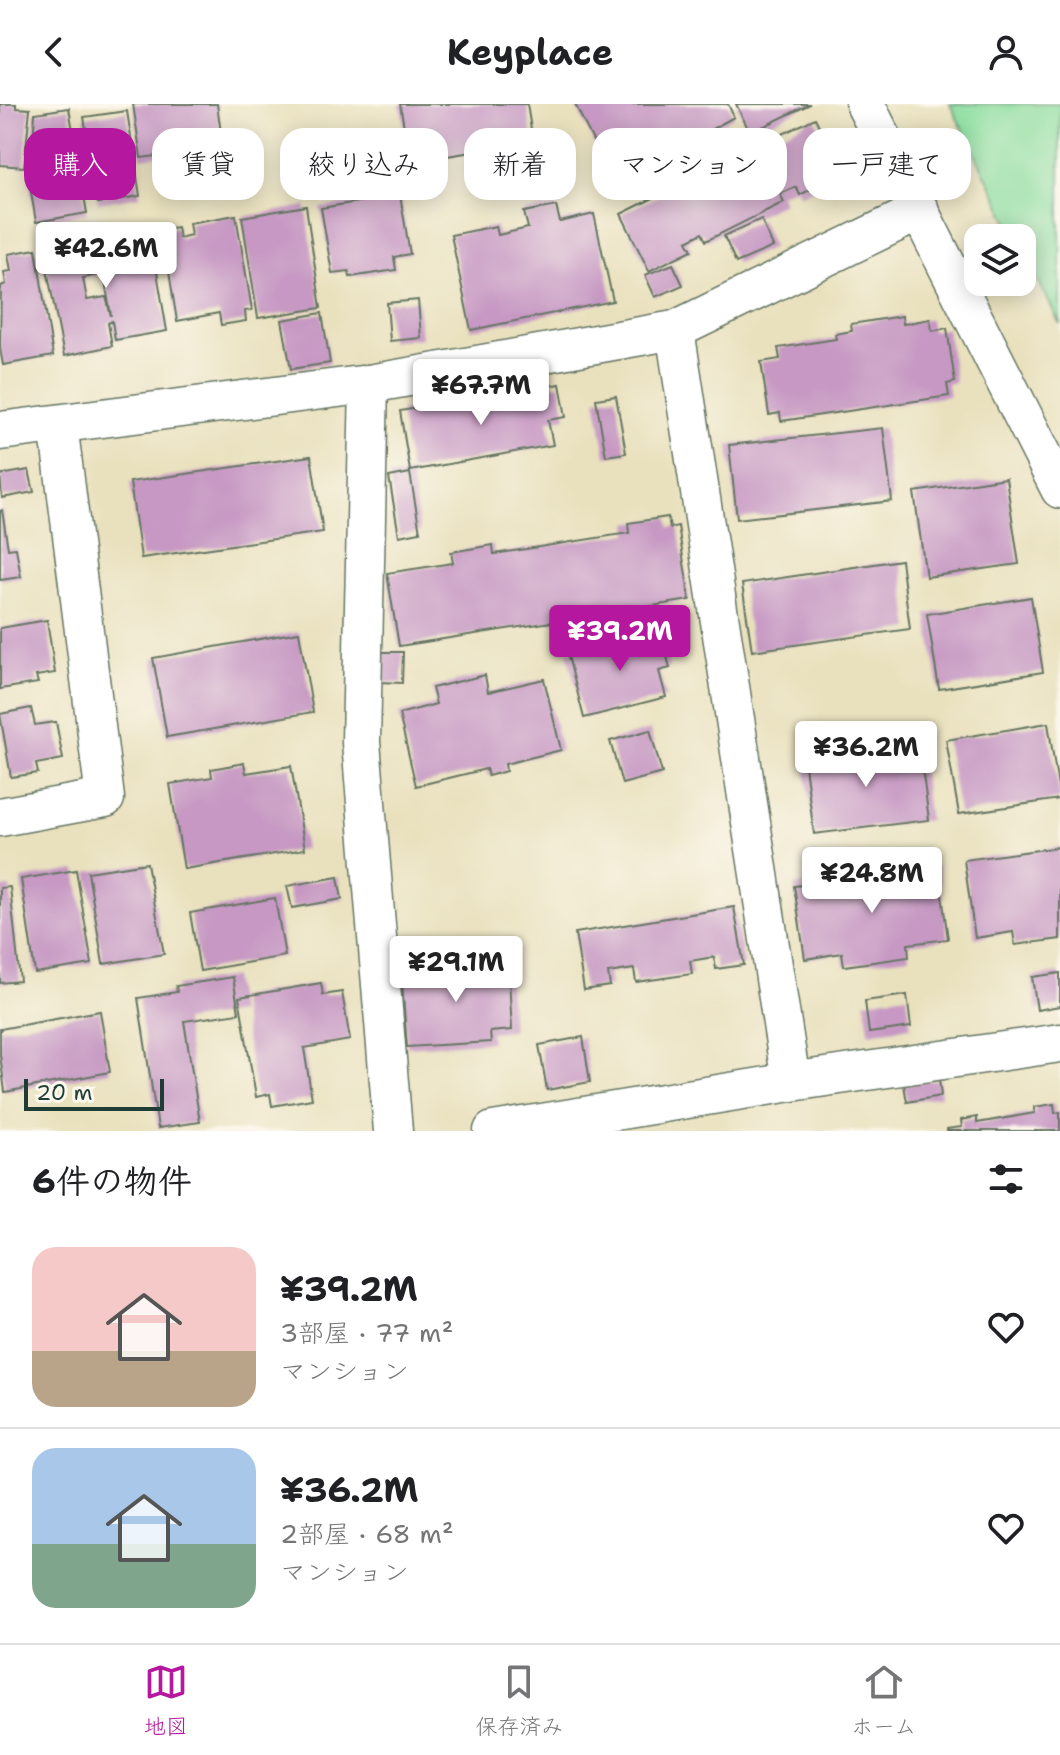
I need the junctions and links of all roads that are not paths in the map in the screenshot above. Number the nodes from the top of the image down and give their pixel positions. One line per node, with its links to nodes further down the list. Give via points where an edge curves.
1 (865, 104): 2 (street)
2 (920, 211): 3 (street); 7 (street)
3 (675, 330): 4 (street); 10 (street)
4 (369, 384): 5 (street); 11 (street, via 361,742)
5 (58, 424): 6 (street); 8 (street, via 105,798)
6 (0, 431)
7 (1060, 489)
8 (0, 817)
9 (1060, 1043): 10 (street)
10 (791, 1082): 12 (street)
11 (393, 1131)
12 (493, 1131)

